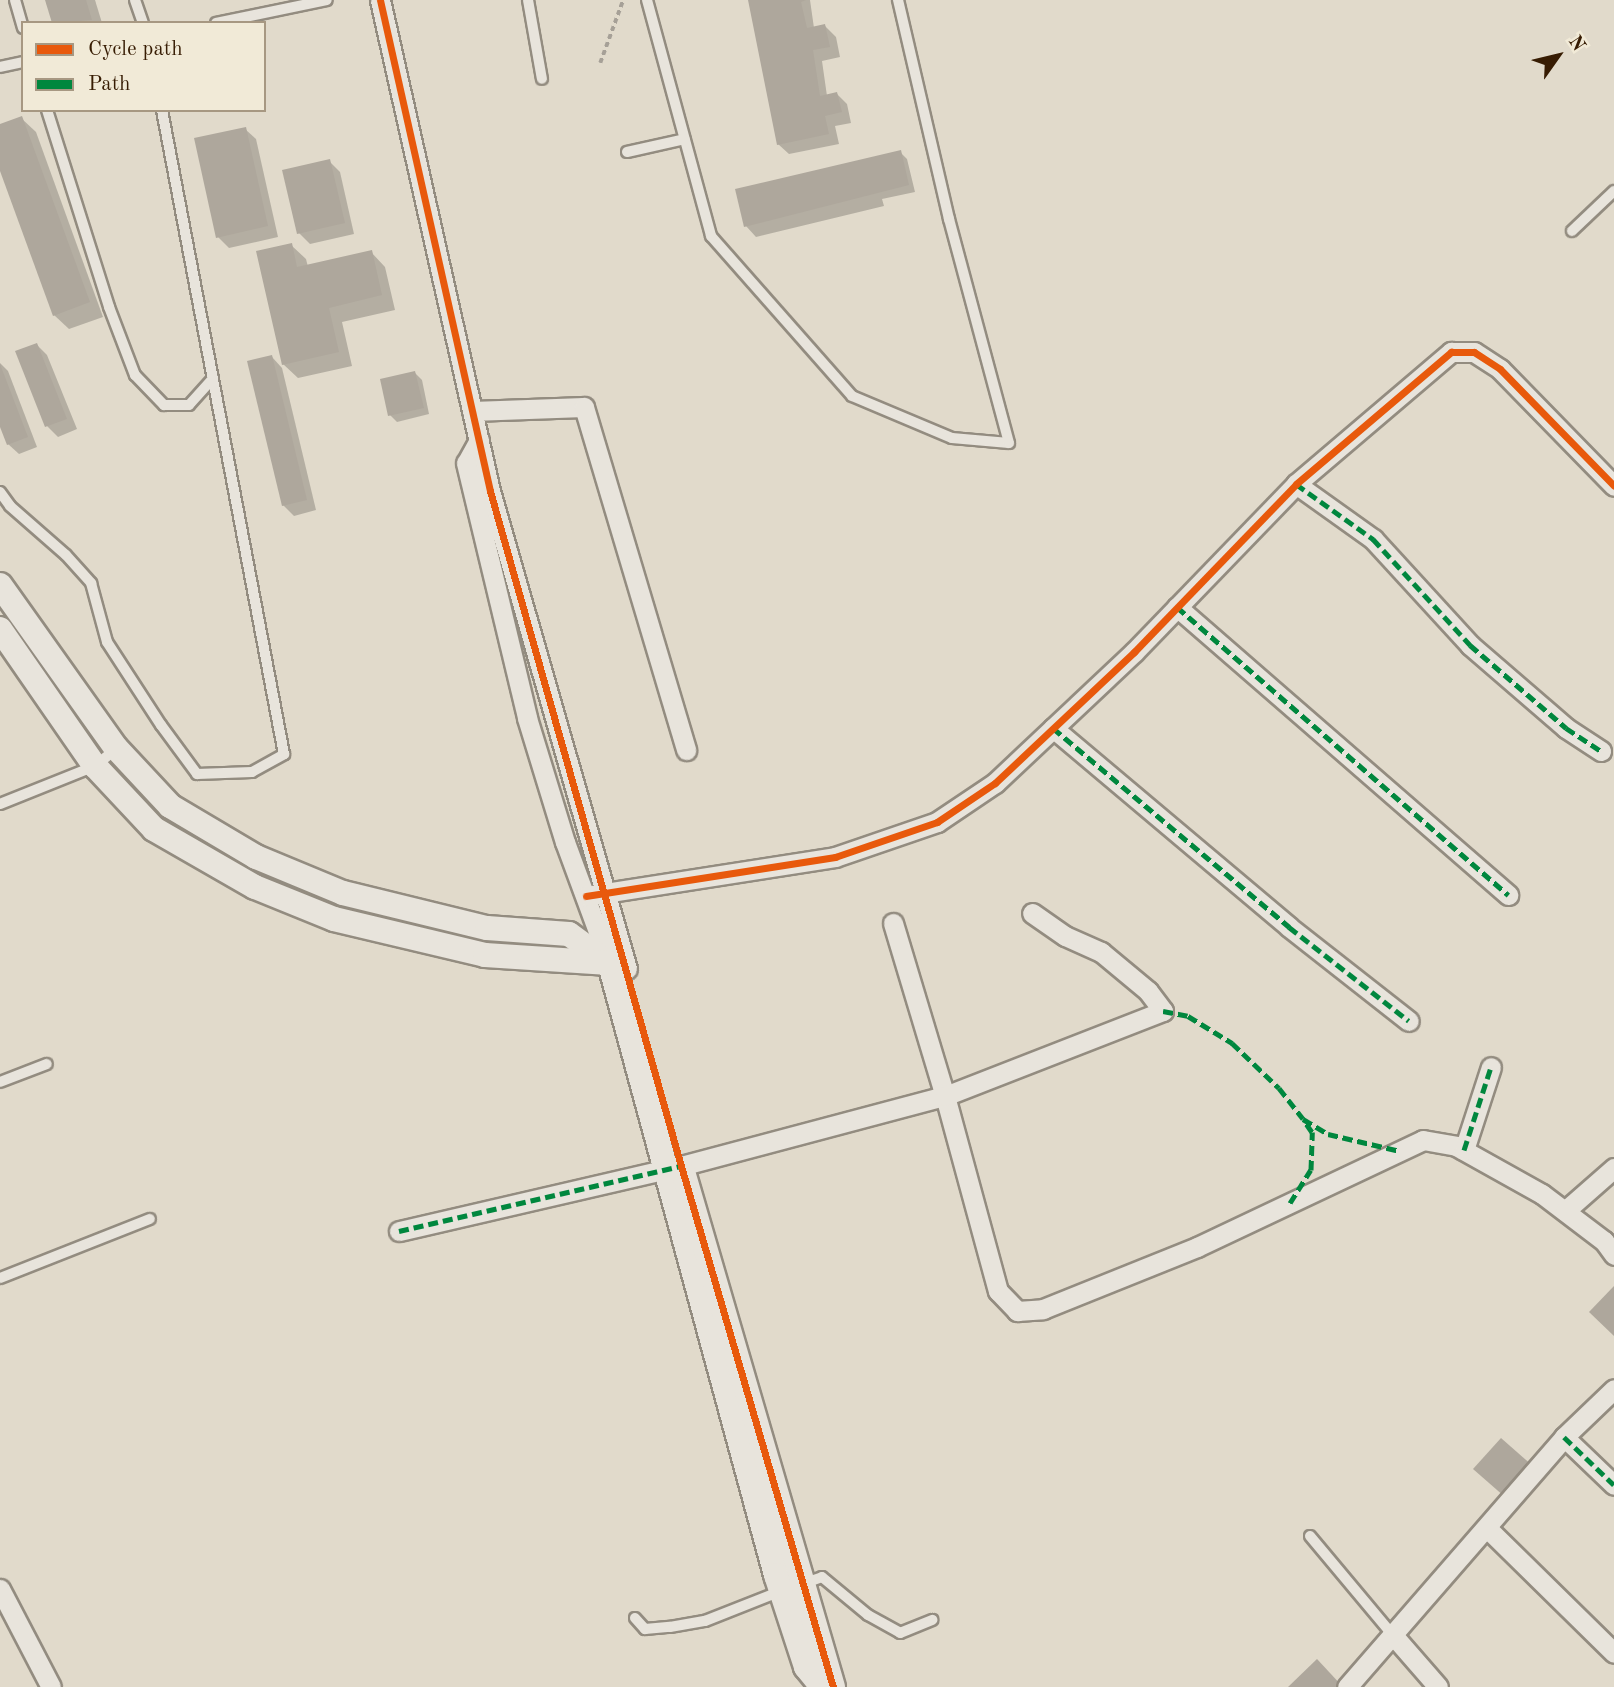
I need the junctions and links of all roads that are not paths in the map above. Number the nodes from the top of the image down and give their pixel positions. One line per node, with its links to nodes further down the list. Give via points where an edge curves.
1 (15, 0): 8 (lane)
2 (135, 0): 9 (lane)
3 (327, 0): 10 (lane)
4 (380, 0): 21 (street)
5 (528, 0): 13 (lane)
6 (647, 0): 16 (lane)
7 (898, 0): 16 (lane, via 949,219 1009,443 952,438 852,396 711,236)
8 (21, 21)
9 (142, 21)
10 (226, 21)
11 (21, 62): 12 (lane)
12 (0, 67)
13 (542, 79)
14 (48, 112): 20 (lane, via 135,375 164,405 189,405)
15 (162, 112): 20 (lane)
16 (685, 139): 17 (lane)
17 (627, 152)
18 (1614, 191): 19 (lane)
19 (1572, 231)
20 (213, 378): 25 (lane, via 284,754 252,772 197,774 107,642 91,583)
21 (472, 411): 22 (street); 31 (street, via 584,407)
22 (479, 440): 35 (street); 37 (street, via 466,463 527,718)
23 (1296, 484): 24 (street, via 1451,352 1474,352 1500,369); 27 (street); 32 (street, via 1373,539 1470,645 1566,728)
24 (1614, 486)
25 (0, 492)
26 (0, 586): 30 (street)
27 (1177, 607): 29 (street); 36 (street)
28 (0, 629): 33 (street)
29 (1053, 728): 35 (street, via 995,783 937,822 835,857); 41 (street, via 1289,927)
30 (116, 748): 33 (lane); 40 (street, via 170,806 256,857 343,893 487,928 569,934)
31 (686, 750)
32 (1601, 751)
33 (95, 766): 34 (lane); 40 (street, via 154,829 255,887 334,919 485,955)
34 (0, 804)
35 (606, 895): 37 (street); 40 (street)
36 (1508, 895)
37 (586, 897): 40 (street)
38 (1032, 913): 45 (street, via 1065,936 1101,952 1148,991 1163,1011)
39 (893, 923): 45 (street)
40 (619, 966): 47 (street)
41 (1409, 1021)
42 (47, 1063): 44 (lane)
43 (1491, 1067): 46 (street)
44 (0, 1082)
45 (945, 1096): 46 (street, via 998,1291 1017,1311 1028,1312 1197,1247 1423,1140); 47 (street)
46 (1465, 1150): 49 (street)
47 (674, 1168): 51 (street); 59 (street)
48 (1614, 1168): 49 (street)
49 (1565, 1211): 52 (street, via 1605,1241)
50 (150, 1219): 53 (lane)
51 (399, 1231)
52 (1614, 1255)
53 (0, 1278)
54 (1614, 1389): 55 (street)
55 (1564, 1437): 56 (street); 57 (street)
56 (1614, 1485)
57 (1487, 1528): 63 (street); 64 (street)
58 (1310, 1536): 63 (lane)
59 (792, 1587): 61 (lane, via 705,1621 670,1628 645,1629); 62 (lane, via 822,1577 868,1615 900,1633); 66 (street, via 806,1667); 67 (street)
60 (0, 1589): 65 (street)
61 (635, 1618)
62 (932, 1620)
63 (1392, 1634): 68 (street); 69 (street)
64 (1614, 1653)
65 (51, 1687)
66 (822, 1687)
67 (833, 1687)
68 (1347, 1687)
69 (1438, 1687)

